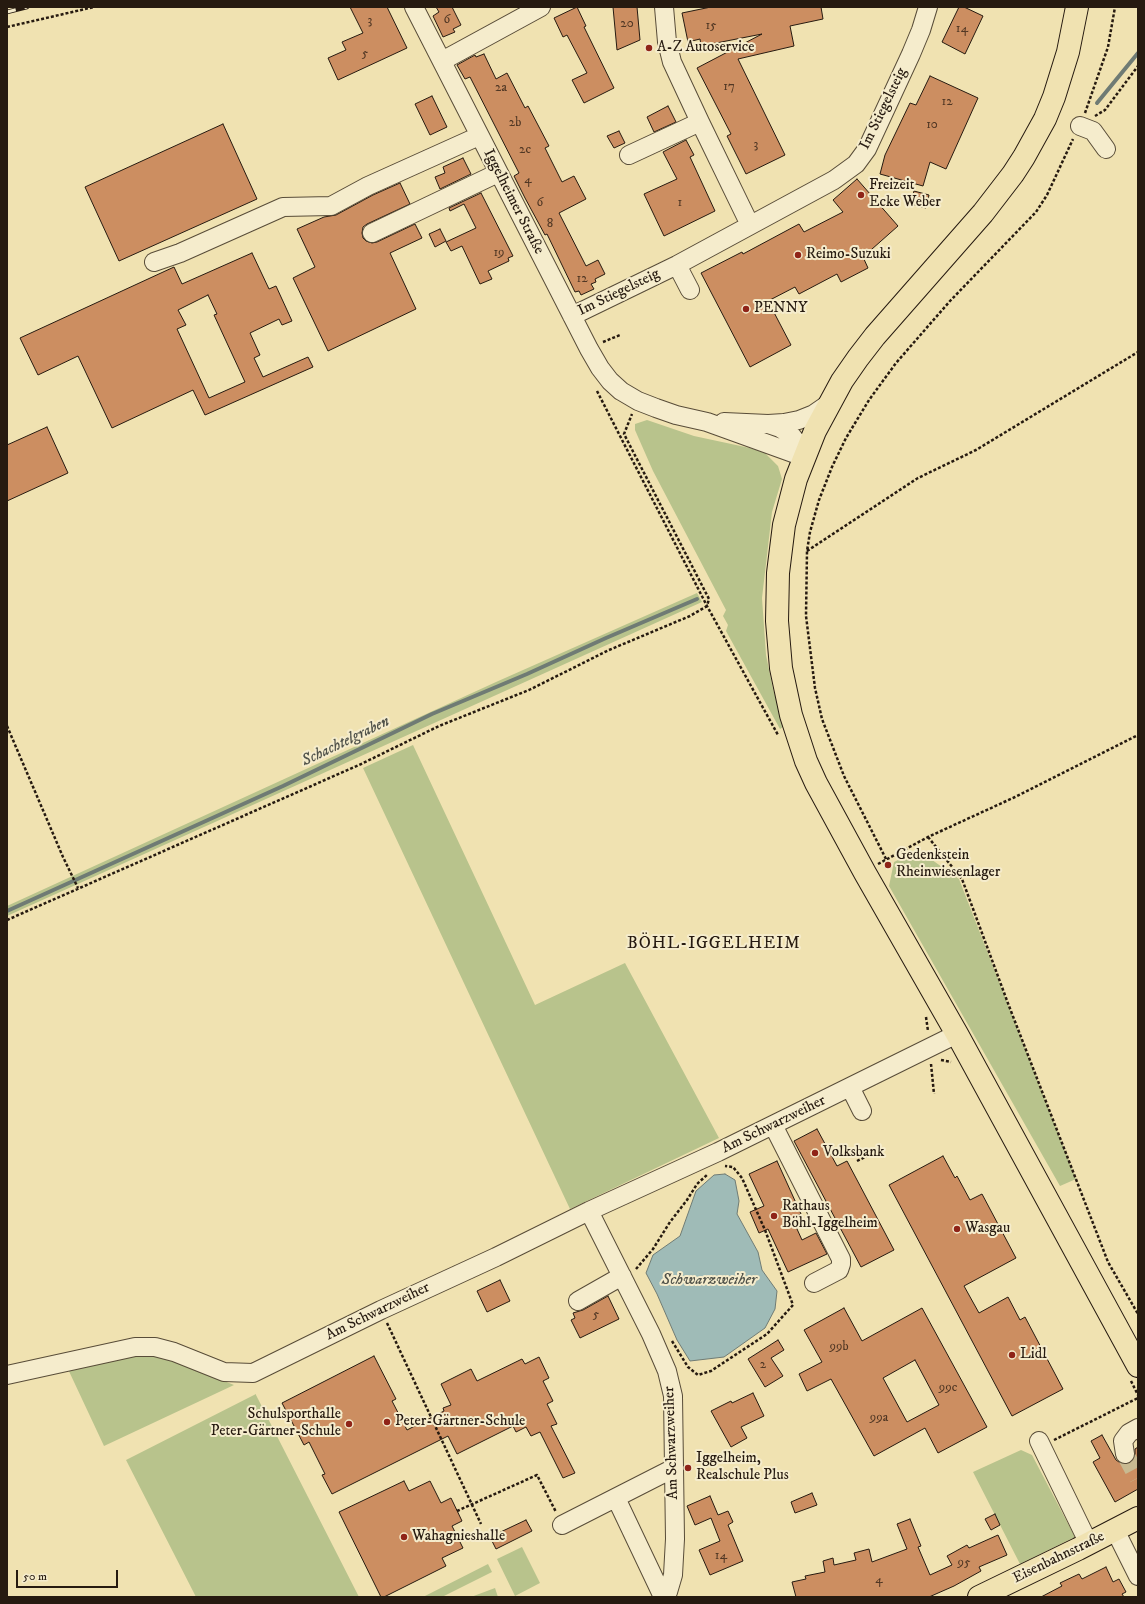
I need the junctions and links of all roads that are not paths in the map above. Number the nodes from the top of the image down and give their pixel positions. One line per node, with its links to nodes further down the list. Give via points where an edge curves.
1 (414, 7): 6 (street, Iggelheimer Straße)
2 (541, 7): 6 (street)
3 (664, 7): 7 (street, via 672,62)
4 (928, 7): 13 (street, Im Stiegelsteig, via 922,30 911,54 867,149 856,164 834,180)
5 (1077, 7): 19 (main road, via 1068,52 1056,91 1024,157 983,214 866,347)
6 (442, 61): 9 (street, Iggelheimer Straße)
7 (700, 122): 11 (street); 13 (street)
8 (1080, 126): 10 (street, via 1094,132)
9 (479, 136): 12 (street, Iggelheimer Straße); 15 (street, via 368,186 332,206 282,207 187,250)
10 (1106, 149)
11 (629, 155)
12 (498, 173): 14 (street); 18 (street, Iggelheimer Straße)
13 (750, 224): 16 (street, Im Stiegelsteig)
14 (372, 233)
15 (154, 262)
16 (677, 265): 17 (street); 18 (street, Im Stiegelsteig)
17 (690, 290)
18 (572, 316): 20 (street, Iggelheimer Straße, via 600,368 621,391 638,401 676,415)
19 (827, 406): 21 (street, via 799,420); 22 (main road)
20 (707, 422): 21 (street); 22 (street)
21 (768, 424): 22 (street, via 792,436)
22 (804, 456): 23 (main road, via 784,525 778,573 777,621 781,668 791,715 806,761 827,804)
23 (957, 1034): 24 (street, Am Schwarzweiher); 31 (main road)
24 (850, 1087): 25 (street); 26 (street, Am Schwarzweiher)
25 (862, 1110)
26 (773, 1125): 27 (street, Am Schwarzweiher, via 718,1159); 29 (street, via 841,1259 839,1270)
27 (589, 1211): 28 (street, Am Schwarzweiher); 32 (street, Am Schwarzweiher, via 253,1373 224,1372 174,1352 155,1347 135,1347)
28 (624, 1281): 30 (street); 36 (street, Am Schwarzweiher, via 651,1334 670,1381 674,1414)
29 (814, 1283)
30 (578, 1300)
31 (1138, 1366)
32 (7, 1375)
33 (1138, 1428): 35 (street, via 1129,1433 1123,1441)
34 (1043, 1442): 41 (street)
35 (1125, 1454)
36 (674, 1468): 37 (street); 43 (street, Am Schwarzweiher, via 676,1539 670,1585)
37 (616, 1498): 39 (street); 43 (street)
38 (1138, 1518): 40 (main road, Eisenbahnstraße)
39 (562, 1525)
40 (1115, 1530): 41 (main road, Eisenbahnstraße); 42 (street)
41 (1089, 1544): 44 (main road, Eisenbahnstraße)
42 (1138, 1576)
43 (664, 1597)
44 (979, 1597)

